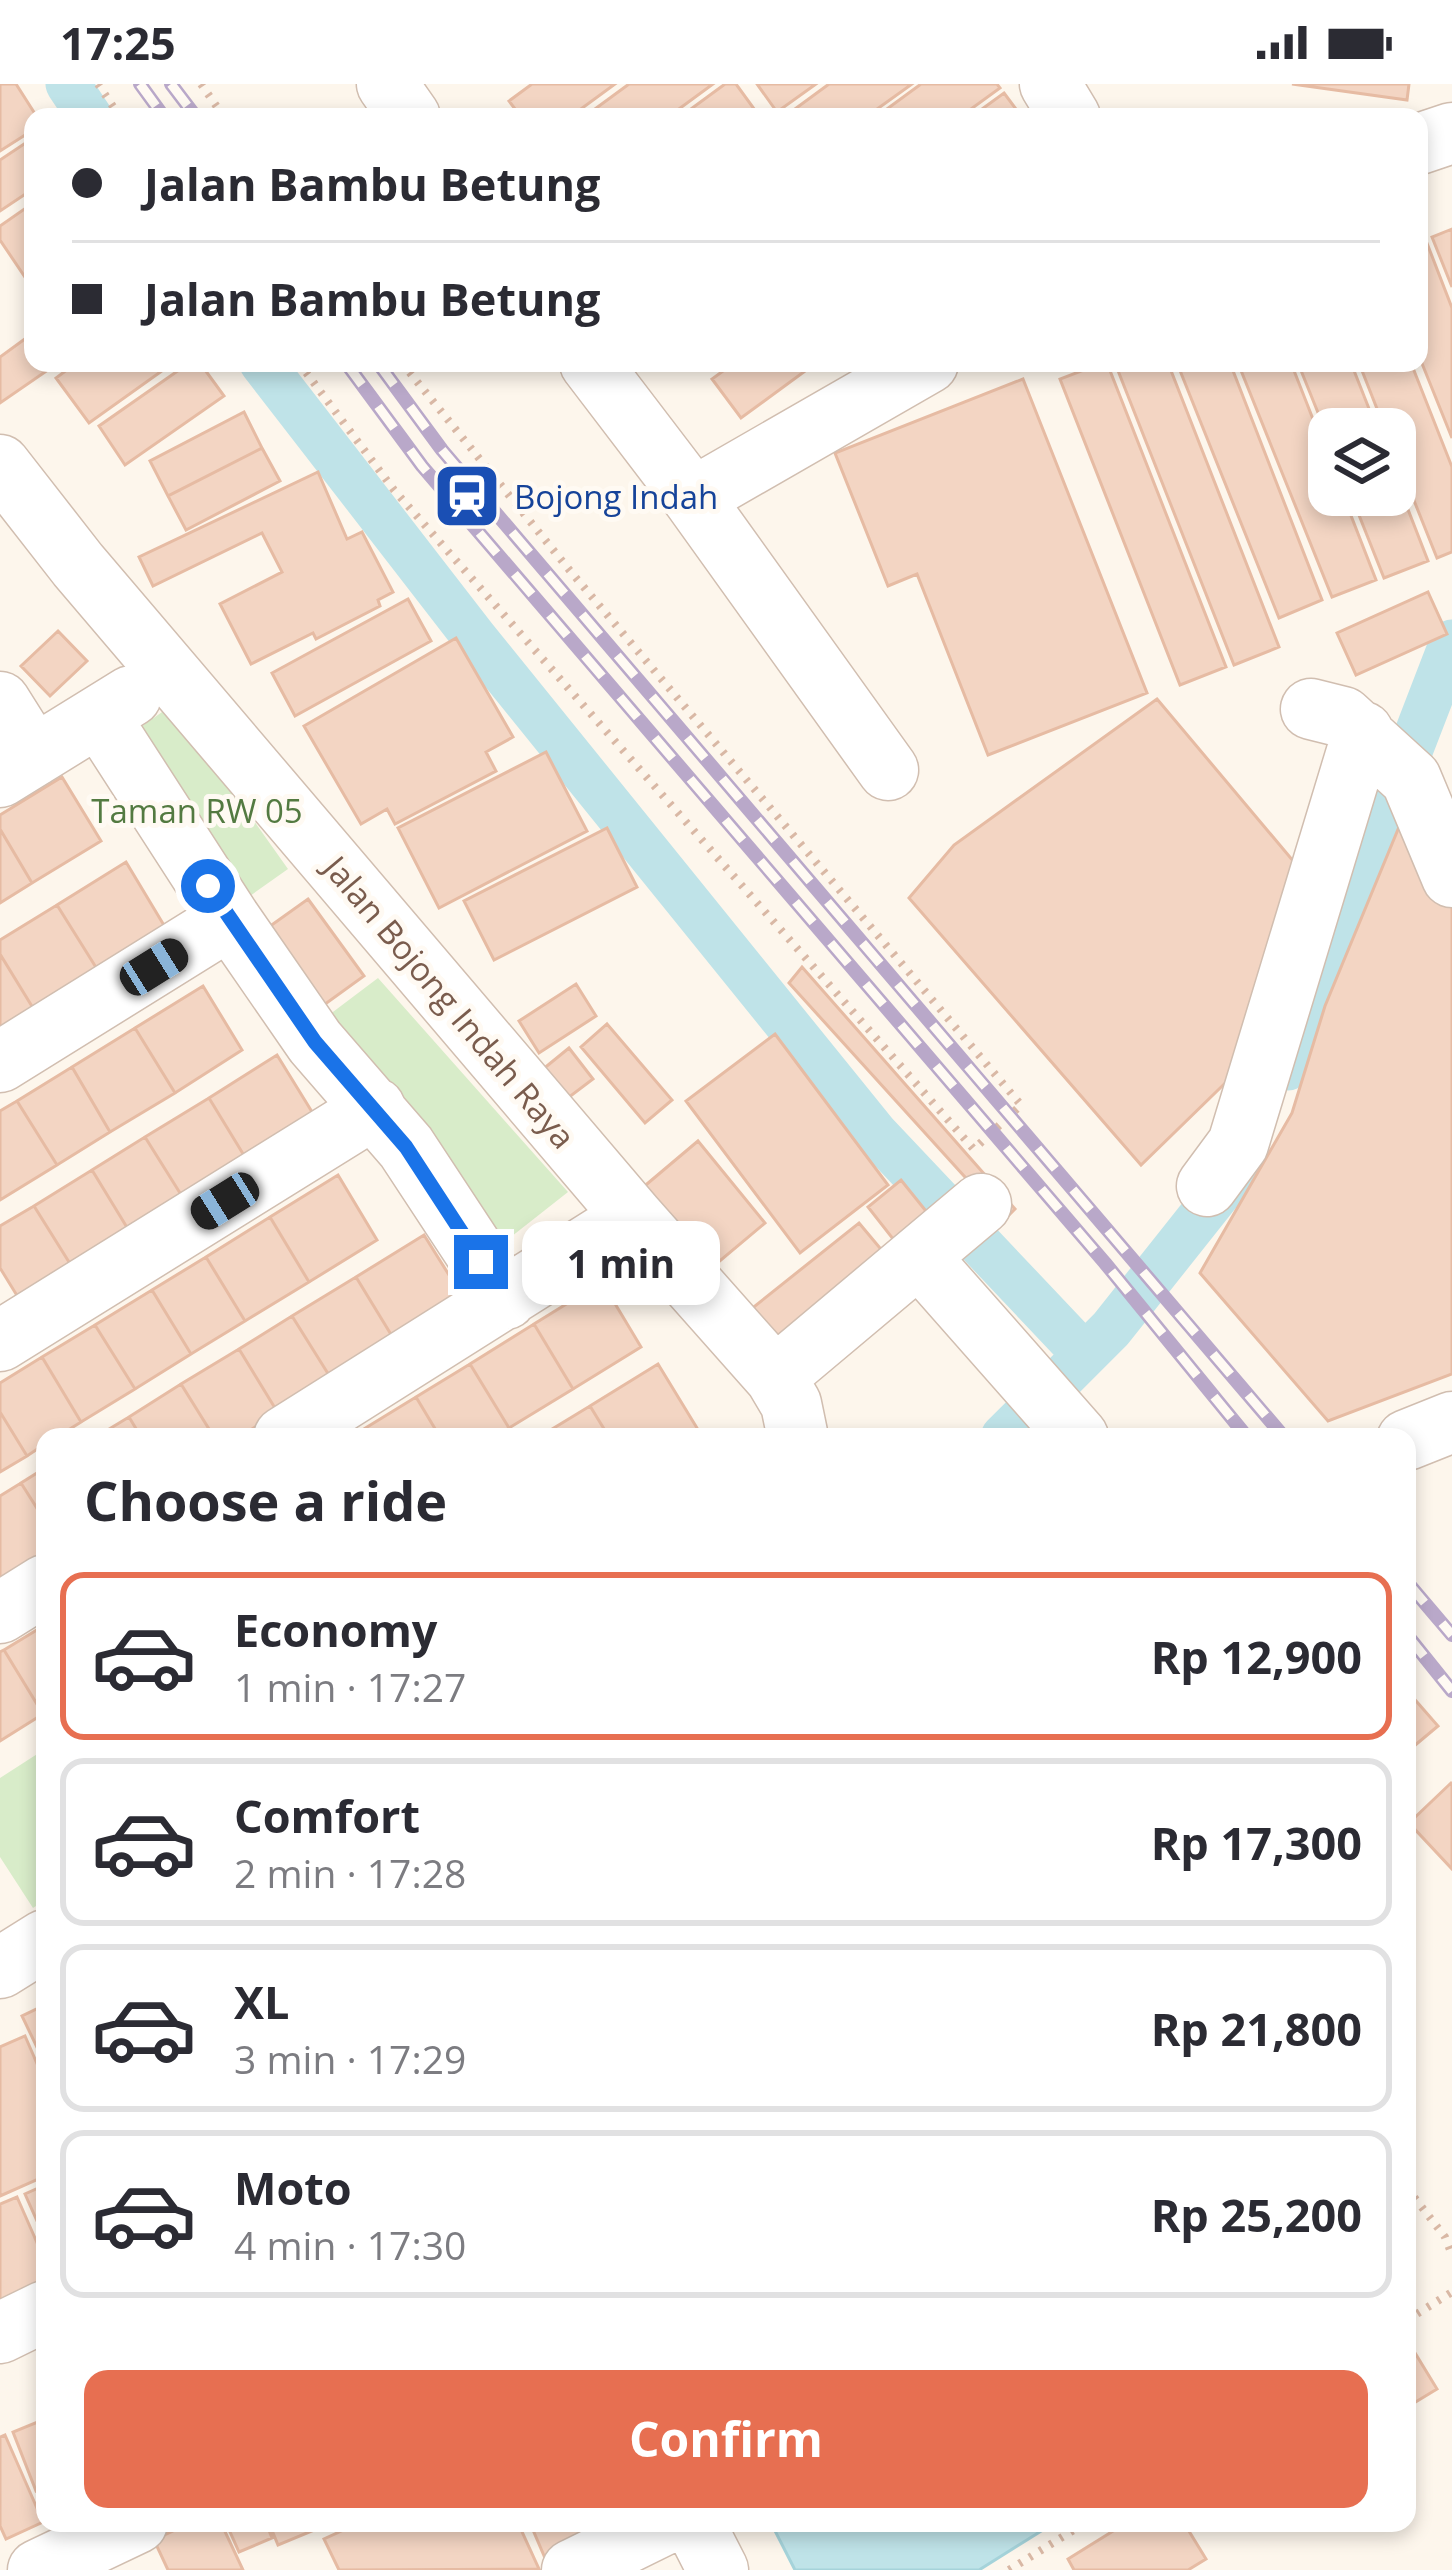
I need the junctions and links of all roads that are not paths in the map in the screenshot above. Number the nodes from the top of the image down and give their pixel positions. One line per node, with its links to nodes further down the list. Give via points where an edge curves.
1 (597, 372): 4 (street)
2 (912, 372): 4 (street)
3 (0, 465): 13 (street, Jalan Bojong Indah Raya)
4 (693, 498): 7 (street)
5 (0, 702): 6 (street)
6 (17, 767): 9 (street, via 120,703)
7 (888, 770)
8 (1452, 877): 12 (street, via 1365,742 1238,1144)
9 (230, 920): 10 (street); 11 (street, via 315,1042)
10 (0, 1062)
11 (375, 1108): 14 (street); 15 (street)
12 (1207, 1186)
13 (633, 1217): 14 (street); 16 (street, Jalan Bojong Indah Raya)
14 (506, 1299): 19 (street)
15 (0, 1341)
16 (775, 1377): 17 (street, via 964,1205 996,1341); 20 (street, Jalan Bojong Indah Raya)
17 (1065, 1422)
18 (1452, 1423): 21 (street)
19 (298, 1428)
20 (797, 1428)
21 (1416, 1437)
22 (36, 1591): 23 (street)
23 (0, 1613)
24 (36, 2315): 25 (street)
25 (0, 2333)
26 (118, 2532): 29 (street)
27 (650, 2532): 30 (street)
28 (699, 2532): 31 (street)
29 (38, 2570)
30 (572, 2570)
31 (718, 2570)

